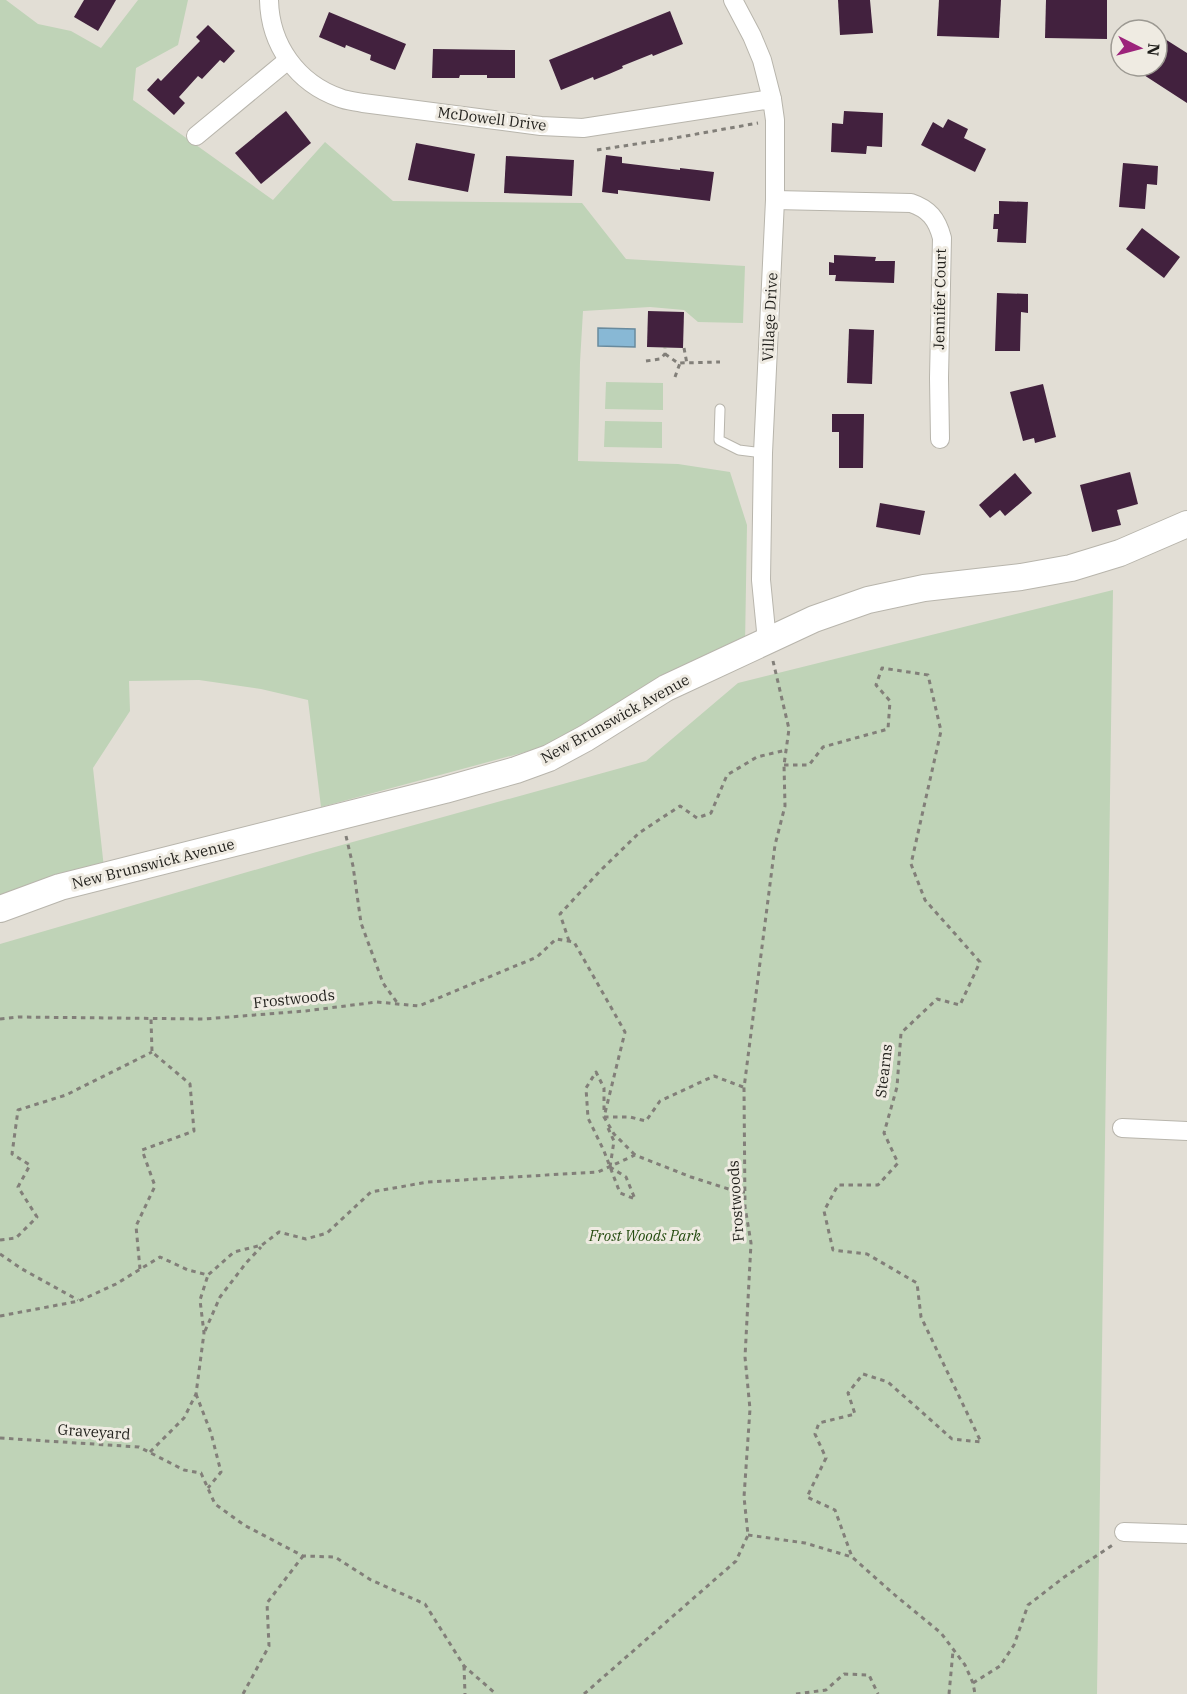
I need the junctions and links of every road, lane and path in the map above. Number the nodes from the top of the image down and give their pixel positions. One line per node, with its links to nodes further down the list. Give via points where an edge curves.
1 (269, 0): 3 (street, McDowell Drive, via 274,34)
2 (733, 0): 4 (street, Village Drive, via 762,60)
3 (288, 60): 4 (street, McDowell Drive, via 313,85 342,99 541,126 583,128); 6 (street)
4 (772, 99): 8 (street, Village Drive)
5 (760, 122): 7 (path)
6 (196, 136)
7 (597, 150)
8 (775, 200): 18 (street, Jennifer Court, via 911,202 932,215 942,238); 19 (street, Village Drive)
9 (665, 347): 11 (path)
10 (684, 348): 15 (path)
11 (665, 354): 12 (path); 14 (path)
12 (646, 361)
13 (720, 362): 15 (path)
14 (681, 363): 15 (path); 16 (path)
15 (687, 364)
16 (675, 377)
17 (720, 409): 19 (lane, via 719,440 739,450)
18 (940, 439)
19 (763, 453): 21 (street, Village Drive, via 761,579)
20 (1187, 524): 21 (street, New Brunswick Avenue, via 1120,553 1071,568 924,588 868,600)
21 (767, 641): 22 (path, Frostwoods, via 789,729); 24 (street, New Brunswick Avenue, via 666,688 549,758)
22 (786, 750): 23 (path, Frostwoods); 26 (path, via 757,757 727,776 711,813 697,818 680,806 639,833 560,914)
23 (784, 765): 31 (path, Frostwoods, via 785,806 776,845); 54 (path, Stearns, via 809,765 823,747 888,729 890,701 876,685 882,668 928,675 941,731 910,864 925,900 980,962 960,1005 937,999 901,1033 897,1087 884,1134 898,1163 878,1185 838,1185 824,1211 833,1250 867,1254 917,1284 921,1317 981,1442 952,1439 888,1382 863,1374 848,1393 855,1413 819,1423 815,1434 826,1458 807,1497 835,1510)
24 (335, 818): 25 (street, New Brunswick Avenue, via 60,887); 27 (path, via 345,833 362,923 383,983)
25 (0, 909)
26 (569, 941): 27 (path, Frostwoods, via 556,939 537,957 419,1006); 32 (path, via 574,942 625,1032)
27 (398, 1004): 28 (path, Frostwoods, via 377,1002 204,1019)
28 (151, 1018): 29 (path, Frostwoods); 30 (path)
29 (0, 1019)
30 (152, 1052): 38 (path, via 66,1095 18,1110 12,1154 30,1164 18,1187 37,1218 16,1238); 41 (path, via 190,1084 195,1131 142,1150 155,1185 136,1226)
31 (744, 1088): 32 (path, via 714,1076 660,1101 646,1121); 37 (path, Frostwoods)
32 (604, 1117): 35 (path, via 614,1134); 36 (path, via 614,1142); 36 (path, via 604,1088 596,1072 586,1089 588,1118)
33 (1122, 1128): 34 (street)
34 (1187, 1131)
35 (636, 1155): 36 (path); 37 (path, via 691,1177)
36 (610, 1167): 36 (path, via 620,1193 635,1199 626,1177); 39 (path, via 598,1172 428,1182 370,1192 327,1233 306,1239 279,1232)
37 (745, 1192): 52 (path, Frostwoods, via 751,1244 745,1357 750,1409 744,1497)
38 (0, 1240)
39 (262, 1245): 42 (path, via 234,1252); 45 (path, via 220,1297)
40 (0, 1254): 43 (path)
41 (140, 1269): 42 (path, via 160,1257); 43 (path)
42 (208, 1275): 45 (path, via 200,1300)
43 (80, 1300): 44 (path)
44 (0, 1316)
45 (204, 1333): 46 (path)
46 (196, 1394): 48 (path, via 184,1418); 49 (path, via 212,1433 221,1472)
47 (0, 1438): 48 (path, Graveyard, via 139,1447)
48 (150, 1452): 49 (path, Graveyard, via 184,1470 201,1473)
49 (208, 1488): 53 (path, Graveyard, via 215,1504 244,1525)
50 (1124, 1532): 51 (street); 57 (path, via 1111,1547 1028,1605 1014,1645 1000,1666)
51 (1187, 1534)
52 (748, 1535): 54 (path, via 805,1543); 61 (path, via 735,1561)
53 (303, 1556): 56 (path, via 335,1557 371,1580 425,1604); 58 (path, via 267,1603 269,1646)
54 (852, 1557): 55 (path, via 941,1633)
55 (954, 1650): 57 (path); 64 (path)
56 (464, 1666): 59 (path); 60 (path)
57 (973, 1683): 65 (path)
58 (243, 1694)
59 (465, 1694)
60 (496, 1694)
61 (584, 1694)
62 (796, 1694): 63 (path, via 826,1690 844,1674 869,1675)
63 (878, 1694)
64 (948, 1694)
65 (975, 1694)

